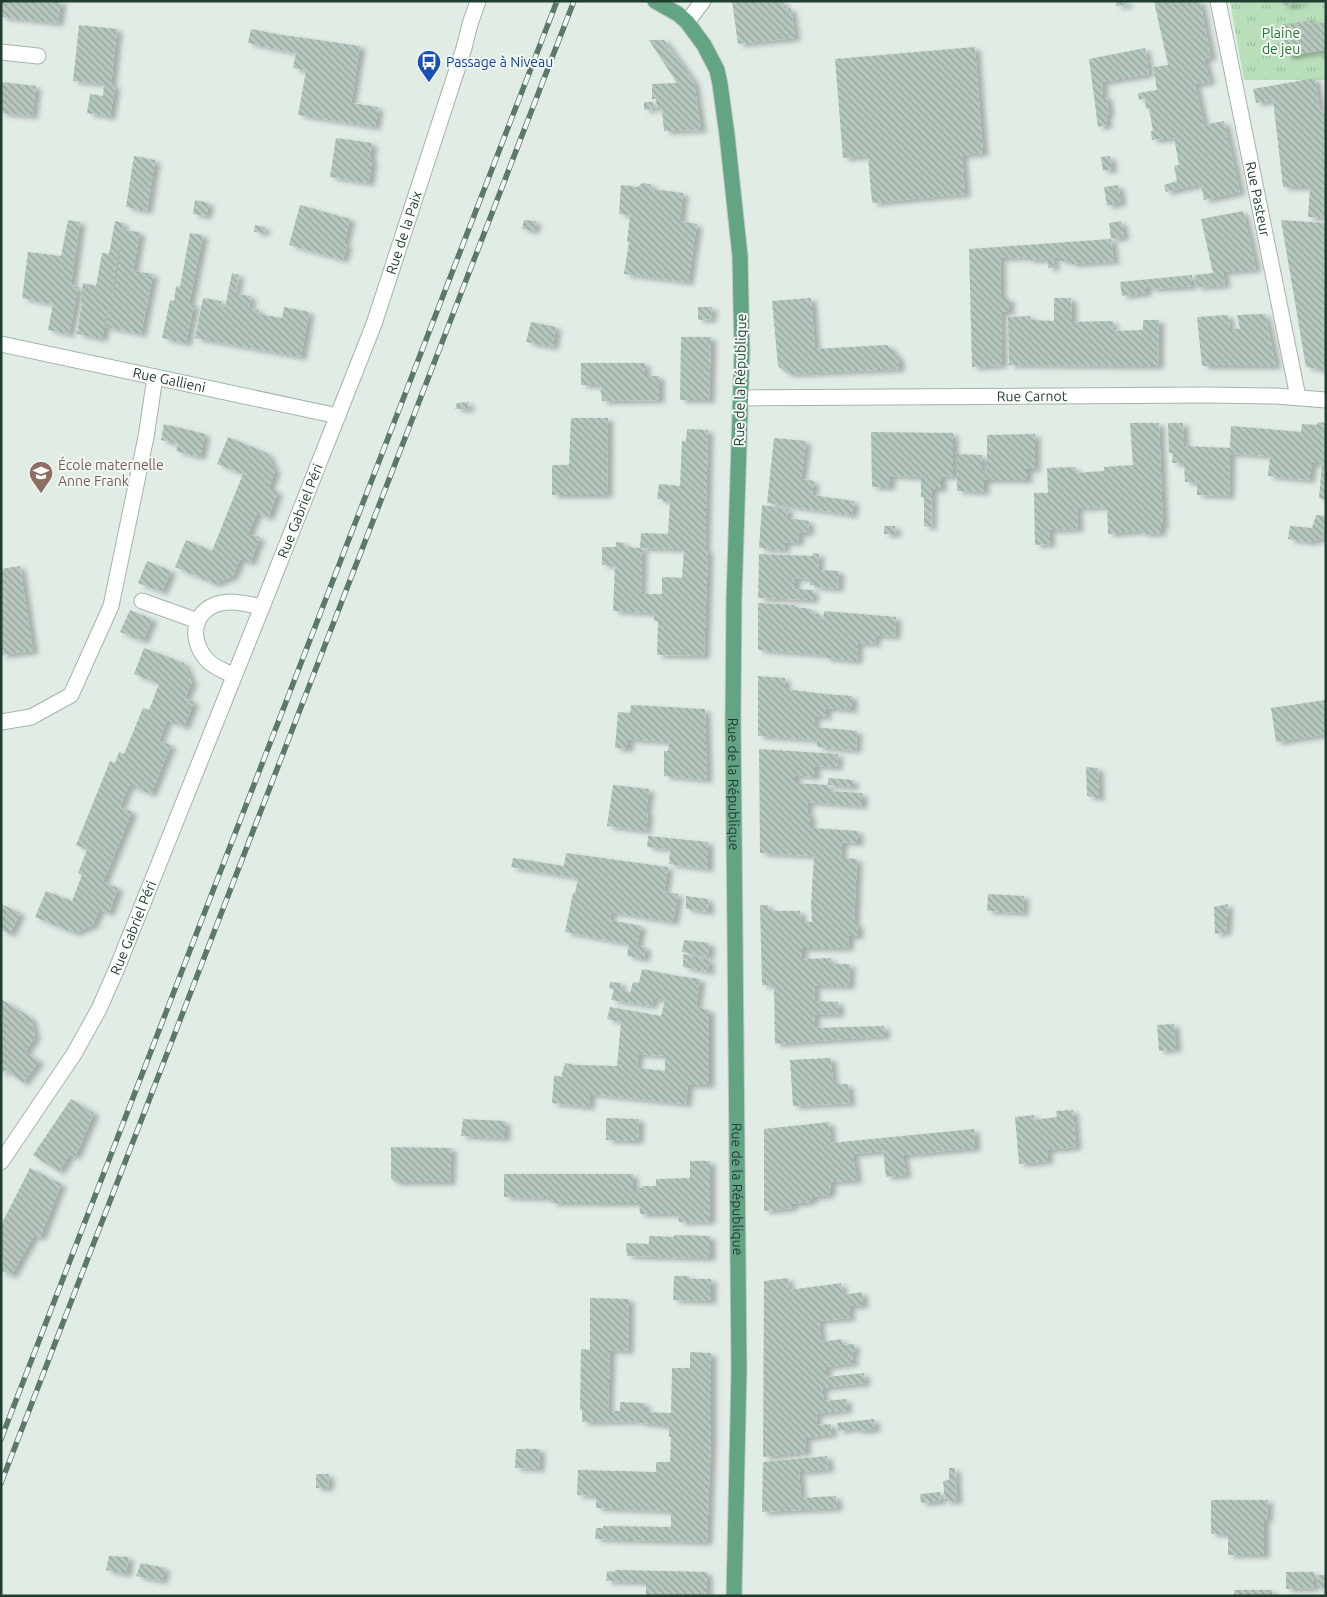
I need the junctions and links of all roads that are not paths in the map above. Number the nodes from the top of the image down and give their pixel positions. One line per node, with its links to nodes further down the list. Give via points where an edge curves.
1 (467, 1): 7 (street, Rue de la Paix)
2 (478, 1): 7 (street, Rue de la Paix)
3 (655, 1): 6 (main road, Rue de la République)
4 (703, 1): 6 (street)
5 (1218, 1): 12 (street, Rue Pasteur)
6 (687, 22): 13 (main road, Rue de la République, via 712,58 721,91 740,256)
7 (464, 48): 15 (street, Rue de la Paix, via 374,324)
8 (1, 52): 9 (street)
9 (38, 56)
10 (1, 344): 11 (street, Rue Gallieni)
11 (154, 377): 15 (street, Rue Gallieni); 20 (street, via 146,437 111,606 71,695 31,717)
12 (1298, 397): 13 (street, Rue Carnot); 14 (street, Rue Carnot)
13 (740, 398): 22 (main road, Rue de la République, via 733,711 739,1370)
14 (1326, 400)
15 (338, 416): 17 (street, Rue Gabriel Péri)
16 (142, 601): 18 (street)
17 (262, 607): 18 (street, via 230,602 214,605 205,610); 19 (street, Rue Gabriel Péri)
18 (198, 621): 19 (street, via 195,631 199,647 208,661)
19 (234, 676): 21 (street, Rue Gabriel Péri, via 99,1009 74,1054)
20 (1, 722)
21 (1, 1162)
22 (734, 1596)

